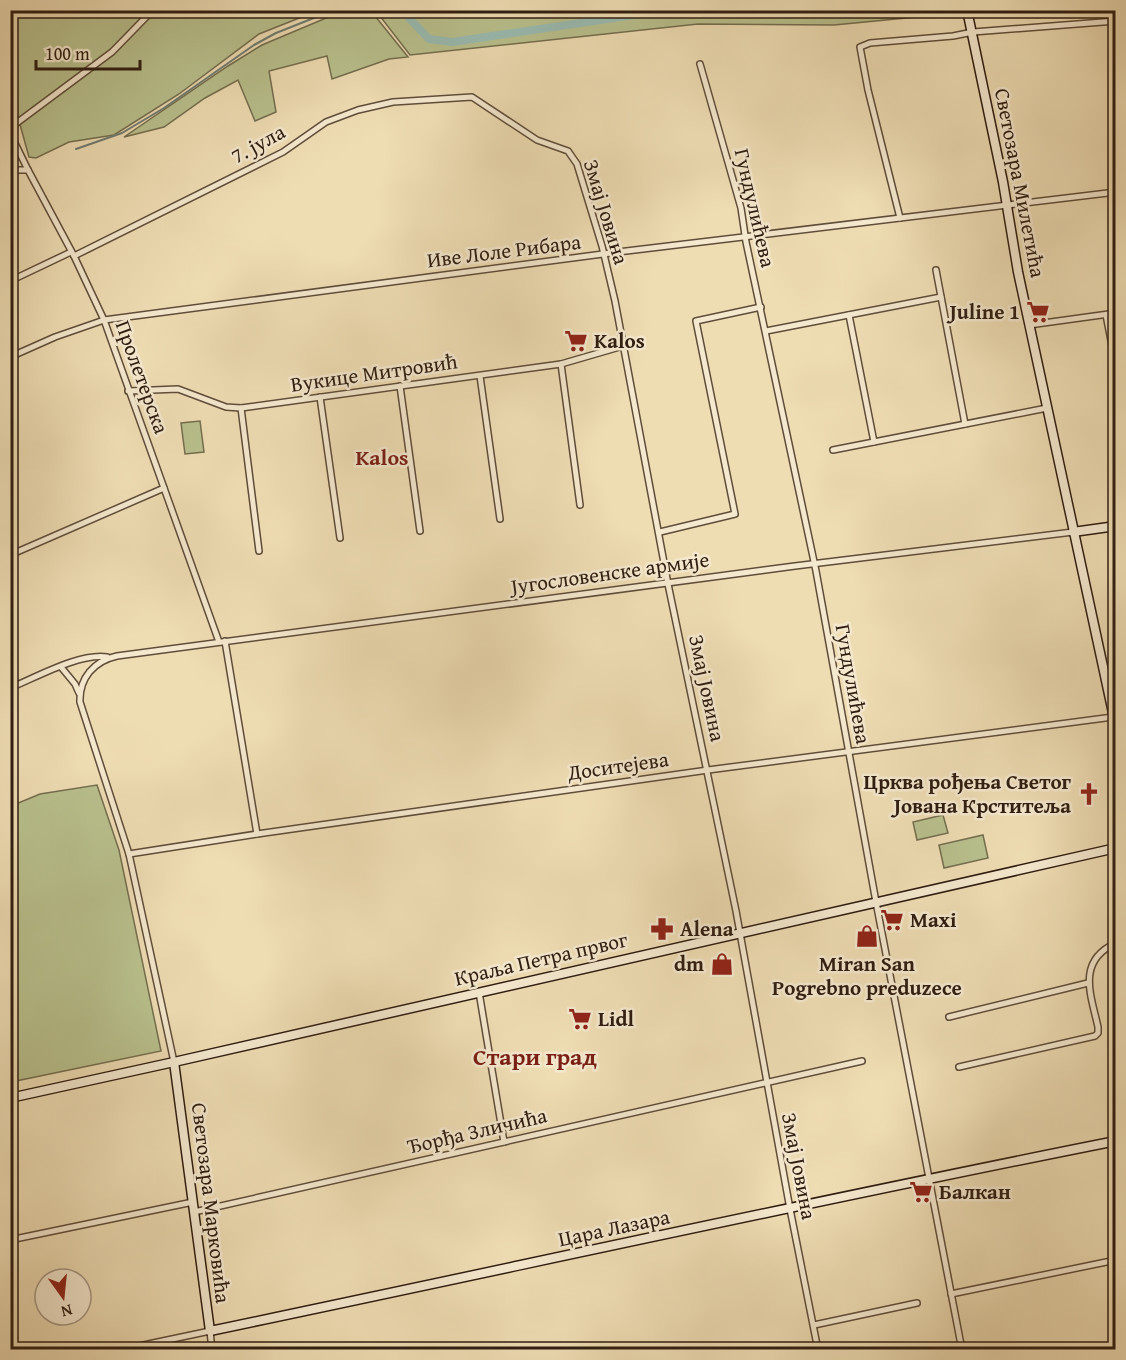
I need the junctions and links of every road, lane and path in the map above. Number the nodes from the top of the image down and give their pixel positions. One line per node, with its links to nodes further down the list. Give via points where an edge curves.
1 (153, 10): 7 (street, via 112,52)
2 (967, 10): 4 (main road, Светозара Милетића)
3 (1116, 21): 4 (street)
4 (973, 32): 12 (main road, Светозара Милетића); 13 (street, via 860,46)
5 (700, 64): 14 (street, Гундулићева)
6 (469, 96): 15 (street, 7. јула, via 393,102 334,118 283,152); 16 (street, Змај Јовина, via 537,141 571,154)
7 (10, 128)
8 (10, 133): 10 (street, Пролетерска)
9 (10, 171): 10 (street)
10 (28, 171): 15 (street, Пролетерска)
11 (1116, 192): 12 (street, Иве Лоле Рибара)
12 (1007, 204): 13 (street, Иве Лоле Рибара); 25 (main road, Светозара Милетића)
13 (900, 218): 14 (street, Иве Лоле Рибара)
14 (746, 237): 16 (street, Иве Лоле Рибара); 20 (street, Гундулићева)
15 (73, 254): 18 (street, 7. јула); 24 (street, Пролетерска)
16 (603, 254): 24 (street, Иве Лоле Рибара); 27 (street, Змај Јовина)
17 (936, 270): 19 (street)
18 (10, 281)
19 (941, 297): 22 (street); 37 (street)
20 (761, 307): 26 (street, Гундулићева); 45 (street, via 696,321 735,514)
21 (1116, 313): 23 (street)
22 (849, 315): 26 (street); 38 (street)
23 (1106, 315): 25 (street); 30 (street)
24 (104, 320): 28 (street, Иве Лоле Рибара); 33 (street, Пролетерска)
25 (1029, 325): 36 (main road, Светозара Милетића)
26 (766, 331): 50 (street, Гундулићева)
27 (623, 346): 29 (street, Вукице Митровић); 45 (street, Змај Јовина)
28 (10, 357)
29 (561, 364): 31 (street, Вукице Митровић); 41 (street)
30 (1116, 366)
31 (480, 375): 32 (street, Вукице Митровић); 42 (street)
32 (400, 386): 34 (street, Вукице Митровић); 44 (street)
33 (128, 391): 35 (street, Вукице Митровић, via 178,389 226,407); 40 (street, Пролетерска)
34 (320, 397): 35 (street, Вукице Митровић); 47 (street)
35 (241, 408): 48 (street)
36 (1047, 408): 37 (street); 46 (main road, Светозара Милетића)
37 (965, 424): 38 (street)
38 (874, 442): 39 (street)
39 (833, 450)
40 (164, 488): 49 (street); 52 (street, Пролетерска)
41 (580, 505)
42 (500, 519)
43 (1116, 526): 46 (main road, Југословенске армије)
44 (420, 531)
45 (660, 531): 51 (street, Змај Јовина)
46 (1073, 532): 50 (street, Југословенске армије); 57 (main road, Светозара Милетића)
47 (340, 538)
48 (259, 551)
49 (10, 555)
50 (814, 564): 51 (street, Југословенске армије); 59 (street, Гундулићева)
51 (668, 584): 52 (street, Југословенске армије); 60 (street, Змај Јовина)
52 (222, 641): 53 (street, Југословенске армије); 61 (street, Пролетерска)
53 (109, 658): 54 (street, Југословенске армије, via 90,657); 56 (street, Југословенске армије, via 85,677)
54 (61, 667): 55 (street, Југословенске армије); 56 (street)
55 (10, 688)
56 (79, 695): 63 (street)
57 (1113, 717): 58 (main road, Светозара Милетића); 59 (street, Доситејева)
58 (1116, 727)
59 (849, 752): 60 (street, Доситејева); 64 (street, Гундулићева)
60 (708, 770): 61 (street, Доситејева); 65 (street, Змај Јовина)
61 (257, 834): 63 (street, Доситејева)
62 (1116, 848): 64 (main road, Краља Петра првог)
63 (129, 854): 71 (street)
64 (876, 902): 65 (main road, Краља Петра првог); 77 (street, Гундулићева)
65 (740, 933): 68 (main road, Краља Петра првог); 73 (street, Змај Јовина)
66 (1116, 943): 67 (street, via 1095,959)
67 (1088, 982): 69 (street); 72 (street, via 1098,1027 1095,1036)
68 (479, 992): 71 (main road, Краља Петра првог); 75 (street)
69 (950, 1017)
70 (862, 1061): 73 (street, Ђорђа Зличића)
71 (174, 1062): 74 (main road, Краља Петра првог); 78 (main road, Светозара Марковића)
72 (959, 1067)
73 (766, 1082): 75 (street, Ђорђа Зличића); 79 (street, Змај Јовина)
74 (10, 1098)
75 (504, 1142): 78 (street, Ђорђа Зличића)
76 (1116, 1142): 77 (main road, Цара Лазара)
77 (930, 1178): 79 (main road, Цара Лазара); 82 (street, Гундулићева)
78 (194, 1207): 80 (street, Ђорђа Зличића); 85 (main road, Светозара Марковића)
79 (790, 1209): 84 (street, Змај Јовина); 85 (main road, Цара Лазара)
80 (10, 1240)
81 (1116, 1260): 82 (street)
82 (951, 1294): 89 (street, Гундулићева)
83 (917, 1303): 84 (street)
84 (813, 1325): 88 (street, Змај Јовина)
85 (210, 1331): 86 (street, Цара Лазара); 87 (street, Светозара Марковића)
86 (120, 1350)
87 (212, 1350)
88 (818, 1350)
89 (962, 1350)

